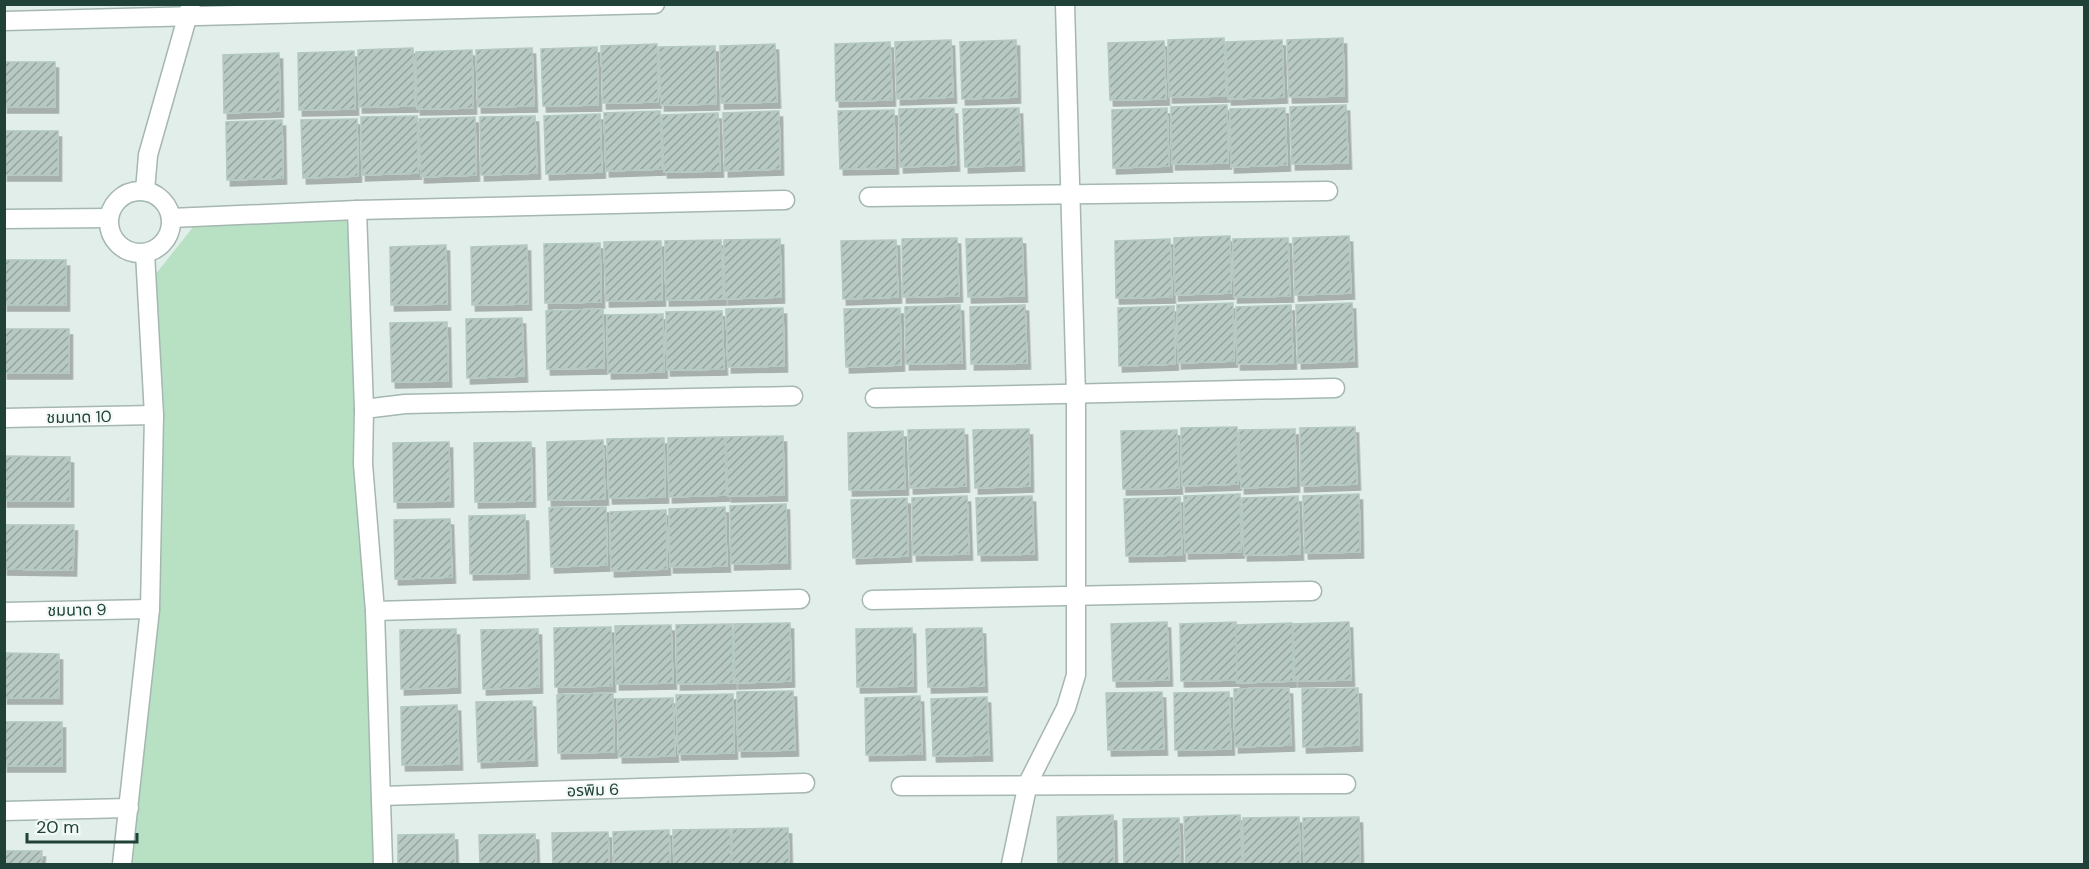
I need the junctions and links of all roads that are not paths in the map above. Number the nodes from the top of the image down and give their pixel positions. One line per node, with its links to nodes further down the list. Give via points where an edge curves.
1 (655, 4): 3 (street)
2 (1065, 4): 7 (street)
3 (191, 10): 4 (street); 5 (street, via 148,155)
4 (4, 21)
5 (145, 191): 11 (street, via 120,197); 12 (street, via 157,196)
6 (1328, 191): 7 (street)
7 (1069, 195): 8 (street); 17 (street)
8 (869, 197)
9 (785, 200): 10 (street)
10 (357, 210): 12 (street); 19 (street)
11 (108, 218): 13 (street); 14 (street, via 115,241 134,253)
12 (171, 218): 14 (street, via 164,241)
13 (4, 219)
14 (145, 253): 20 (street)
15 (1335, 388): 17 (street)
16 (793, 396): 19 (street, via 405,404)
17 (1076, 396): 18 (street); 23 (street)
18 (874, 398)
19 (364, 409): 27 (street, via 363,464)
20 (154, 415): 21 (street, ชมนาด 10); 26 (street)
21 (4, 418)
22 (1312, 591): 23 (street)
23 (1076, 597): 25 (street); 30 (street, via 1076,675 1066,708)
24 (800, 599): 27 (street)
25 (872, 600)
26 (150, 609): 28 (street, ชมนาด 9); 34 (street)
27 (375, 611): 33 (street)
28 (4, 612)
29 (805, 783): 33 (street, อรพิม 6)
30 (1028, 783): 31 (street); 32 (street); 38 (street)
31 (1346, 784)
32 (901, 786)
33 (381, 796): 37 (street)
34 (129, 808): 35 (street); 36 (street)
35 (4, 811)
36 (122, 864)
37 (383, 864)
38 (1011, 864)

